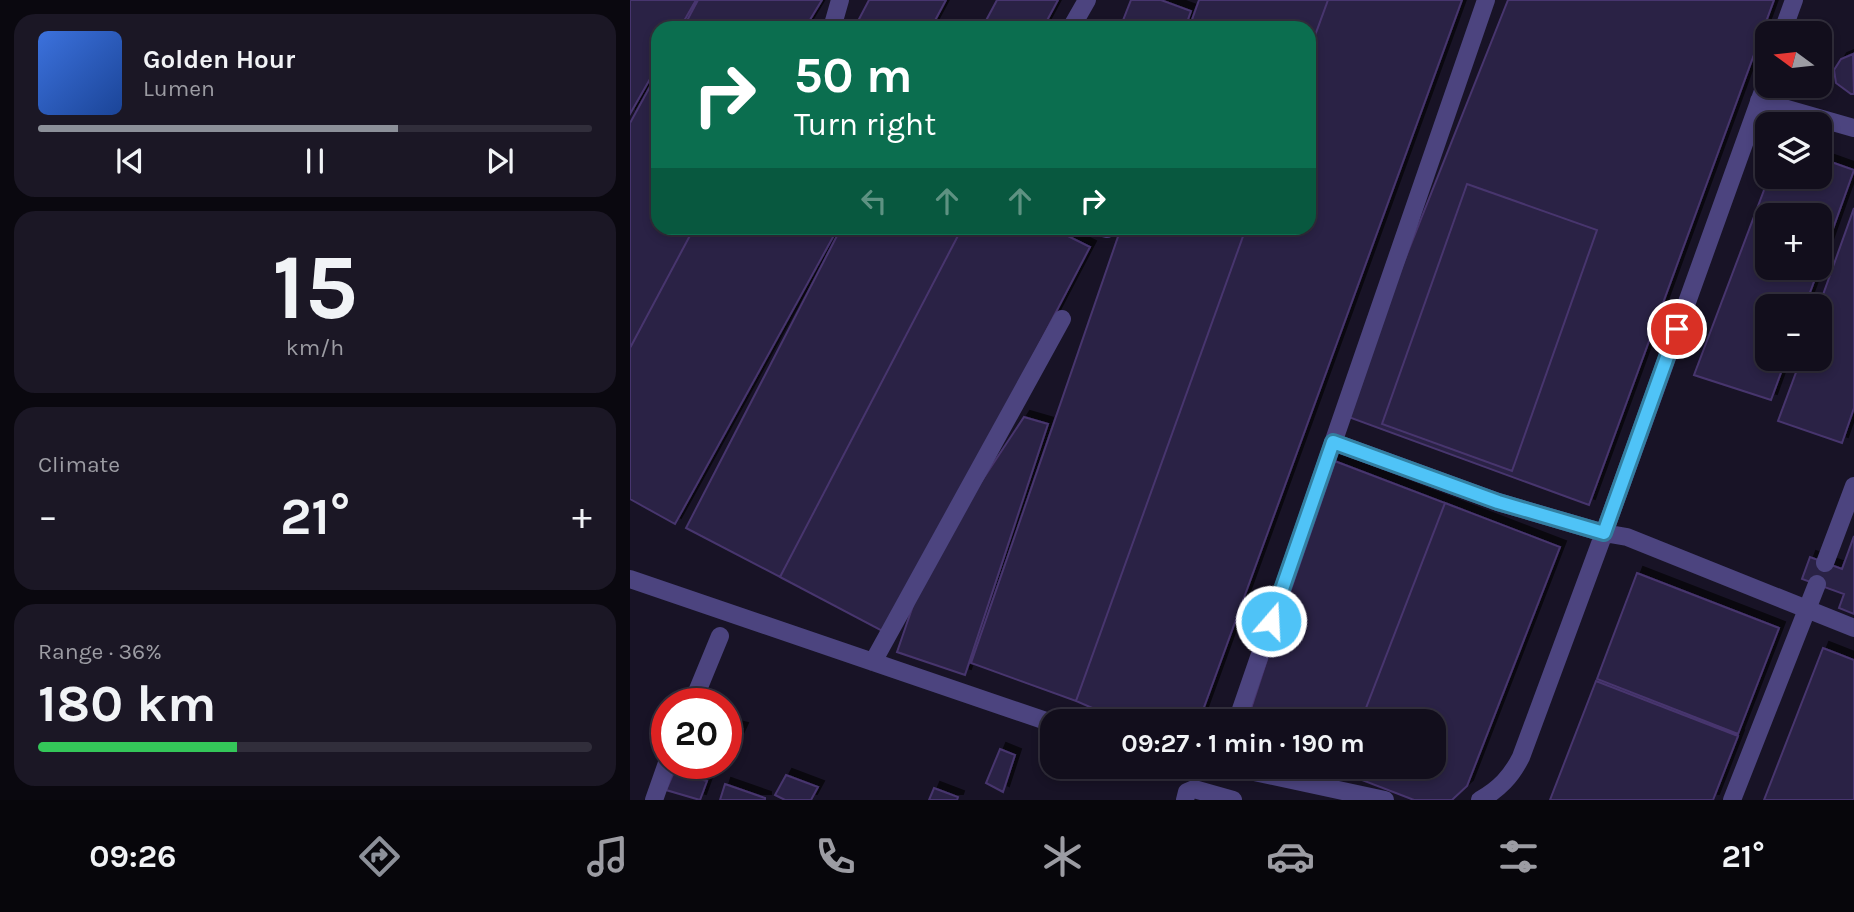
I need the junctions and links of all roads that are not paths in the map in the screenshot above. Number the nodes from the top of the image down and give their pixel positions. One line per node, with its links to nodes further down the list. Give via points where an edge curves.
1 (840, 0): 5 (street)
2 (1087, 0): 6 (street)
3 (1486, 0): 12 (street)
4 (1794, 0): 7 (street)
5 (834, 21)
6 (1075, 21)
7 (1787, 21)
8 (1760, 98): 9 (street)
9 (1759, 101): 10 (street); 14 (street)
10 (1854, 128)
11 (1062, 319): 21 (street)
12 (1333, 442): 14 (street, via 1498,502); 23 (street)
13 (1854, 486): 15 (street)
14 (1604, 533): 18 (street, via 1628,537); 31 (street, via 1521,757 1498,790)
15 (1825, 563)
16 (630, 579): 21 (street)
17 (1817, 584): 18 (street)
18 (1808, 611): 19 (street); 32 (street)
19 (1854, 628)
20 (720, 636): 22 (street)
21 (873, 662): 24 (street)
22 (699, 688)
23 (1241, 709)
24 (1040, 719)
25 (661, 779): 27 (street)
26 (1287, 779): 30 (street)
27 (654, 800)
28 (1185, 800): 29 (street, via 1187,792 1194,789)
29 (1233, 800)
30 (1385, 800)
31 (1480, 800)
32 (1732, 800)

